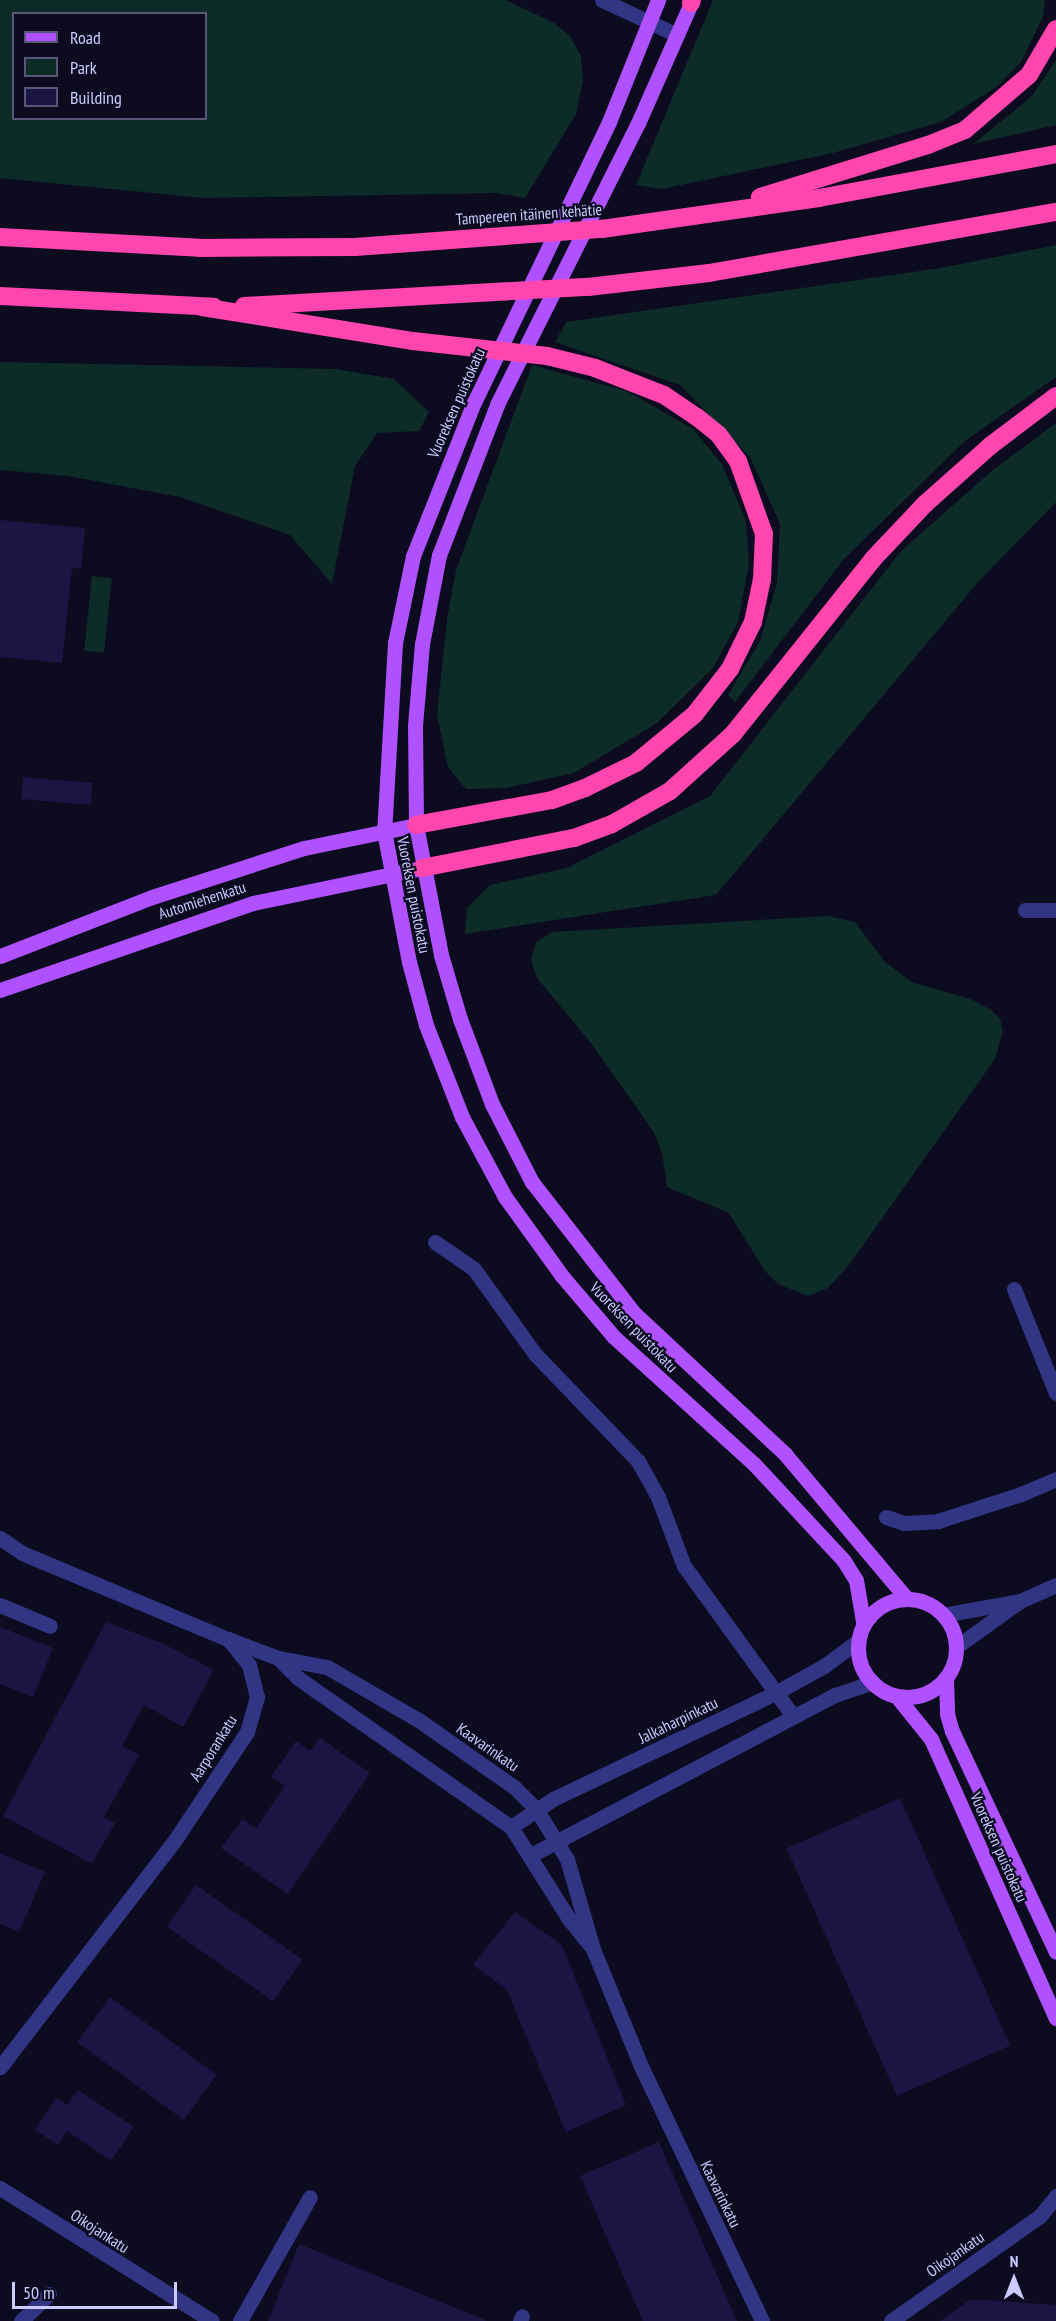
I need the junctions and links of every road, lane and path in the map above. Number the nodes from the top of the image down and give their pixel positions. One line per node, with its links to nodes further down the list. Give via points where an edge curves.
1 (602, 0): 4 (street)
2 (658, 0): 4 (main road, Vuoreksen puistokatu)
3 (688, 1): 6 (main road, Vuoreksen puistokatu)
4 (650, 22): 6 (street); 15 (main road, Vuoreksen puistokatu, via 609,122 474,402 422,529 403,596 395,643)
5 (1056, 29): 9 (highway, via 1029,75 965,130)
6 (677, 35): 14 (main road, Vuoreksen puistokatu, via 638,123 497,405 439,555 429,595 415,726)
7 (1056, 154): 9 (highway, Tampereen itäinen kehätie)
8 (1056, 212): 12 (highway, via 836,254 599,286 357,302)
9 (698, 217): 10 (highway, Tampereen itäinen kehätie, via 602,229 355,247 200,248)
10 (0, 237)
11 (0, 296): 12 (highway)
12 (202, 307): 14 (highway, via 413,341 547,356 595,368 664,395 697,417 719,435 746,480 764,534 762,579 753,622 730,669 694,715 636,763 594,785 552,800)
13 (1056, 396): 16 (highway, via 990,446 925,504 873,559 733,734 670,790 612,824 574,838)
14 (416, 825): 15 (main road, Automiehenkatu); 16 (main road, Vuoreksen puistokatu)
15 (384, 831): 17 (main road, Vuoreksen puistokatu); 20 (main road, Automiehenkatu, via 303,849 152,897)
16 (422, 868): 17 (main road, Automiehenkatu); 29 (main road, Vuoreksen puistokatu, via 441,955 478,1070 532,1182 634,1313 785,1454)
17 (390, 874): 21 (main road, Automiehenkatu, via 253,903); 33 (main road, Vuoreksen puistokatu, via 430,1035 462,1117 505,1197 562,1276 614,1337 754,1464 844,1561 856,1580)
18 (1025, 910): 19 (street)
19 (1056, 910)
20 (0, 956)
21 (0, 990)
22 (435, 1242): 41 (street, via 474,1269 536,1354 638,1461 655,1490 684,1566)
23 (1014, 1289): 24 (street)
24 (1056, 1393)
25 (1056, 1479): 26 (street, via 938,1521 904,1523)
26 (886, 1517)
27 (0, 1538): 35 (street, Aarporankatu, via 22,1553)
28 (1056, 1585): 30 (street)
29 (907, 1599): 32 (main road, via 925,1603); 33 (main road, via 891,1601)
30 (1020, 1601): 32 (street); 37 (street)
31 (0, 1605): 34 (street)
32 (942, 1615): 37 (main road, via 953,1628)
33 (863, 1621): 36 (main road)
34 (50, 1626)
35 (228, 1639): 38 (street, Kaavarinkatu); 51 (street, Aarporankatu, via 245,1656 256,1688 255,1710 247,1732 175,1840)
36 (858, 1641): 40 (main road, via 858,1658); 41 (street, Jalkaharpinkatu, via 824,1666)
37 (956, 1647): 39 (main road)
38 (278, 1658): 44 (street, Kaavarinkatu, via 327,1667 420,1721 514,1787); 45 (street, Kaavarinkatu, via 298,1678)
39 (946, 1680): 42 (main road, via 933,1691); 49 (main road, Vuoreksen puistokatu, via 949,1722)
40 (873, 1682): 42 (main road); 43 (street, via 835,1695)
41 (777, 1692): 43 (street); 44 (street, Jalkaharpinkatu)
42 (898, 1698): 50 (main road, Vuoreksen puistokatu, via 931,1739)
43 (794, 1716): 46 (street)
44 (536, 1809): 45 (street, Jalkaharpinkatu); 46 (street, Kaavarinkatu)
45 (511, 1827): 47 (street, Kaavarinkatu)
46 (559, 1840): 47 (street); 48 (street, Kaavarinkatu, via 573,1873)
47 (531, 1855): 48 (street, Kaavarinkatu)
48 (592, 1949): 61 (street, Kaavarinkatu, via 641,2066)
49 (1056, 1952)
50 (1056, 2018)
51 (0, 2067)
52 (0, 2188): 59 (street, Oikojankatu)
53 (1056, 2196): 56 (street, Oikojankatu)
54 (310, 2197): 60 (street)
55 (1056, 2212): 56 (street, Oikojankatu)
56 (1040, 2217): 62 (street, Oikojankatu)
57 (49, 2294): 58 (street)
58 (21, 2321)
59 (212, 2321)
60 (240, 2321)
61 (762, 2321)
62 (891, 2321)

